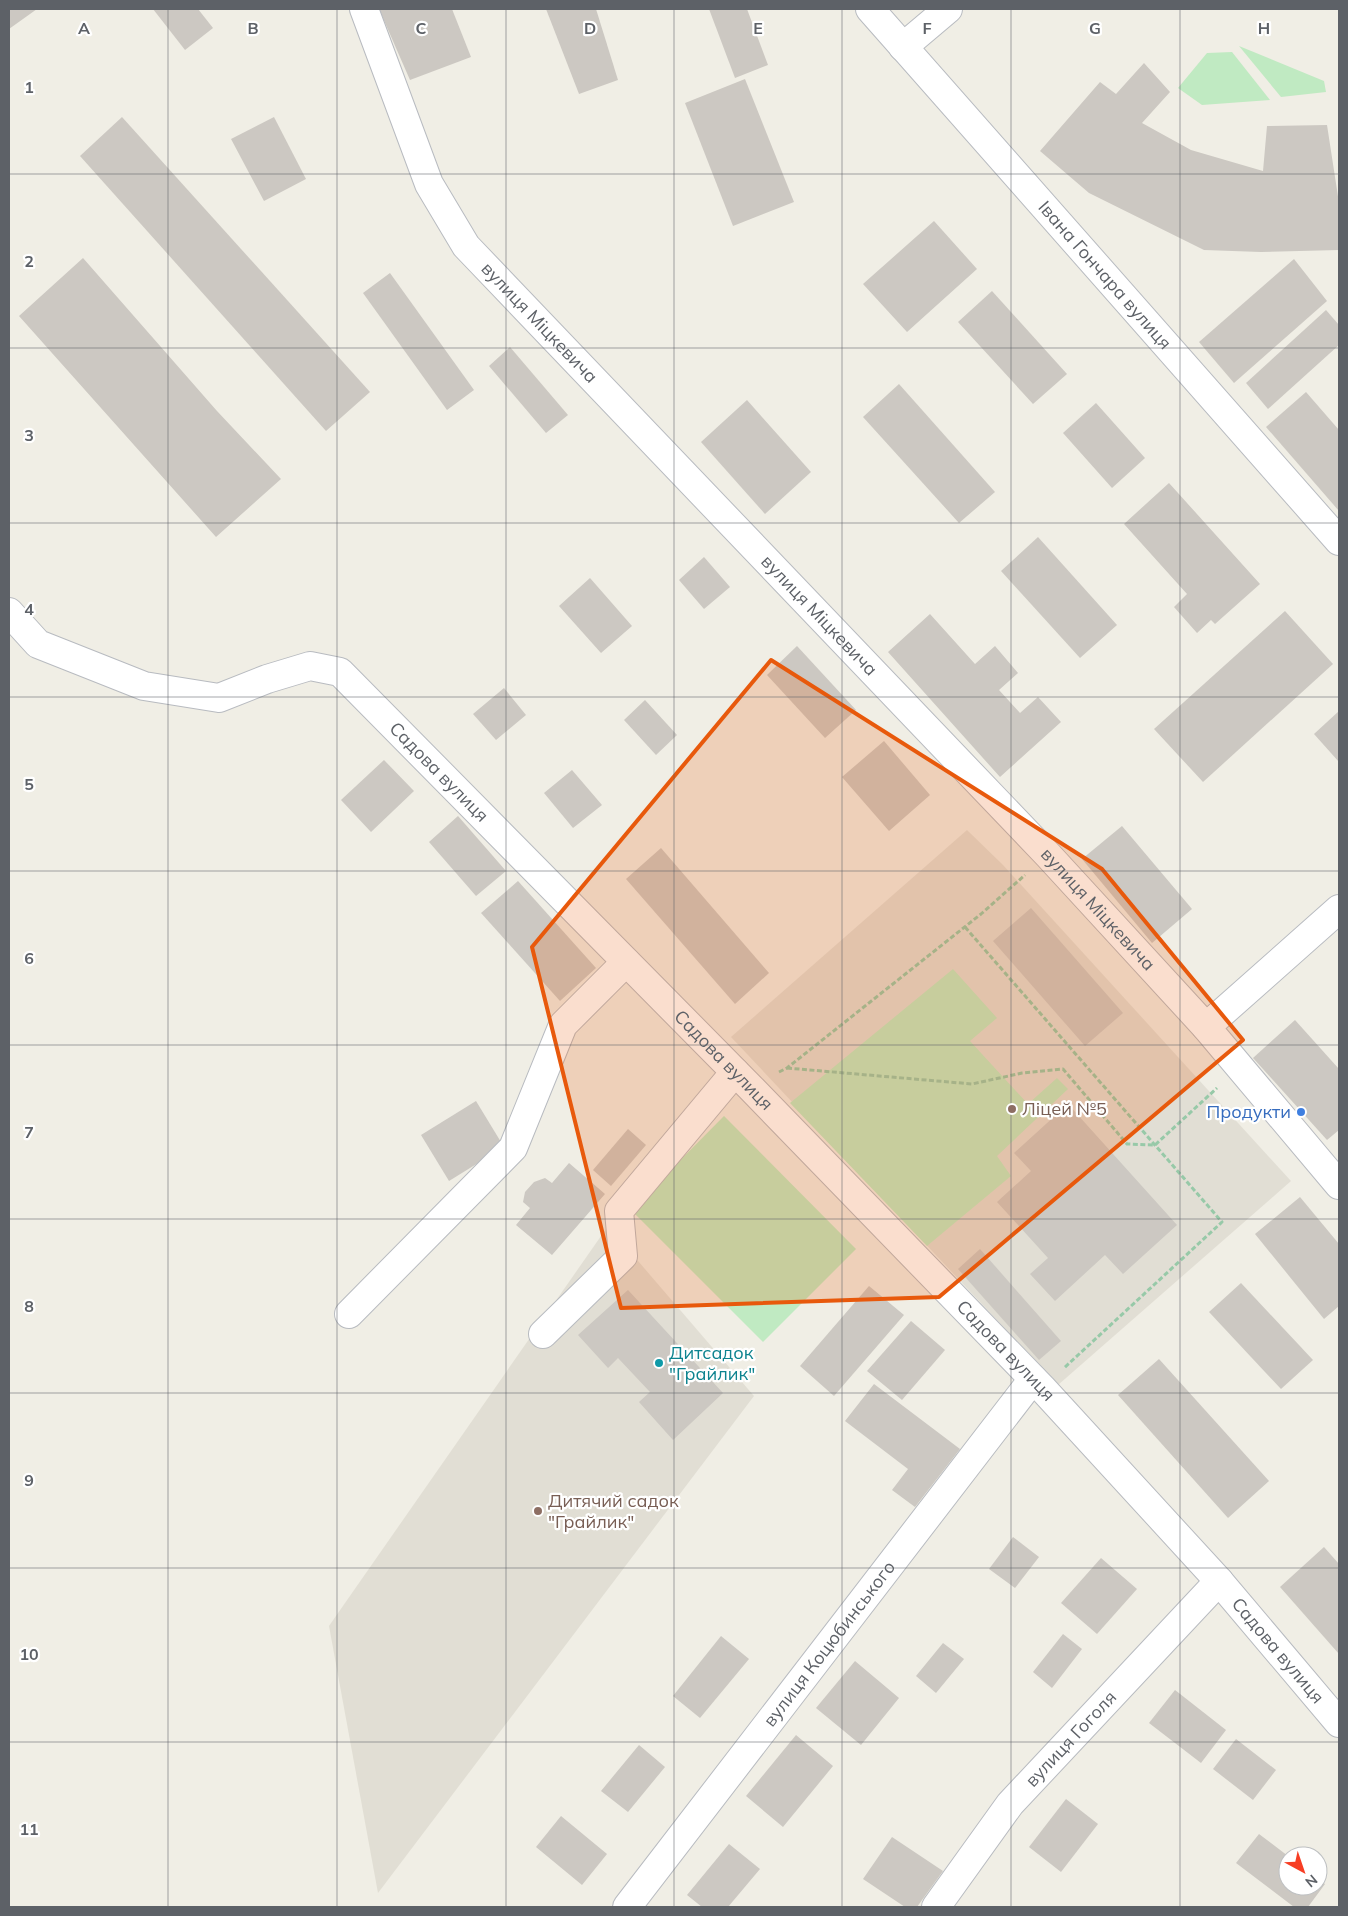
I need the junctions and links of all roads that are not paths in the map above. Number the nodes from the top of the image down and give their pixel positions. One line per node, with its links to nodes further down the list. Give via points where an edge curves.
1 (364, 9): 9 (street, вулиця Міцкевича, via 429,184 466,246 1048,855)
2 (870, 9): 4 (street, Івана Гончара вулиця)
3 (948, 9): 4 (street)
4 (903, 48): 5 (street, Івана Гончара вулиця)
5 (1339, 541)
6 (9, 612): 8 (street, Садова вулиця, via 38,644 144,686 218,698 310,666 340,672)
7 (1339, 909): 9 (street)
8 (626, 962): 10 (street, Садова вулиця); 12 (street, via 563,1025 513,1148)
9 (1206, 1027): 11 (street, вулиця Міцкевича)
10 (742, 1079): 13 (street, via 619,1211 623,1256); 14 (street, Садова вулиця)
11 (1339, 1185)
12 (349, 1314)
13 (543, 1334)
14 (1038, 1383): 15 (street, Садова вулиця); 17 (street, вулиця Коцюбинського)
15 (1219, 1581): 16 (street, Садова вулиця); 18 (street, вулиця Гоголя, via 1010,1804)
16 (1339, 1723)
17 (626, 1907)
18 (936, 1907)

